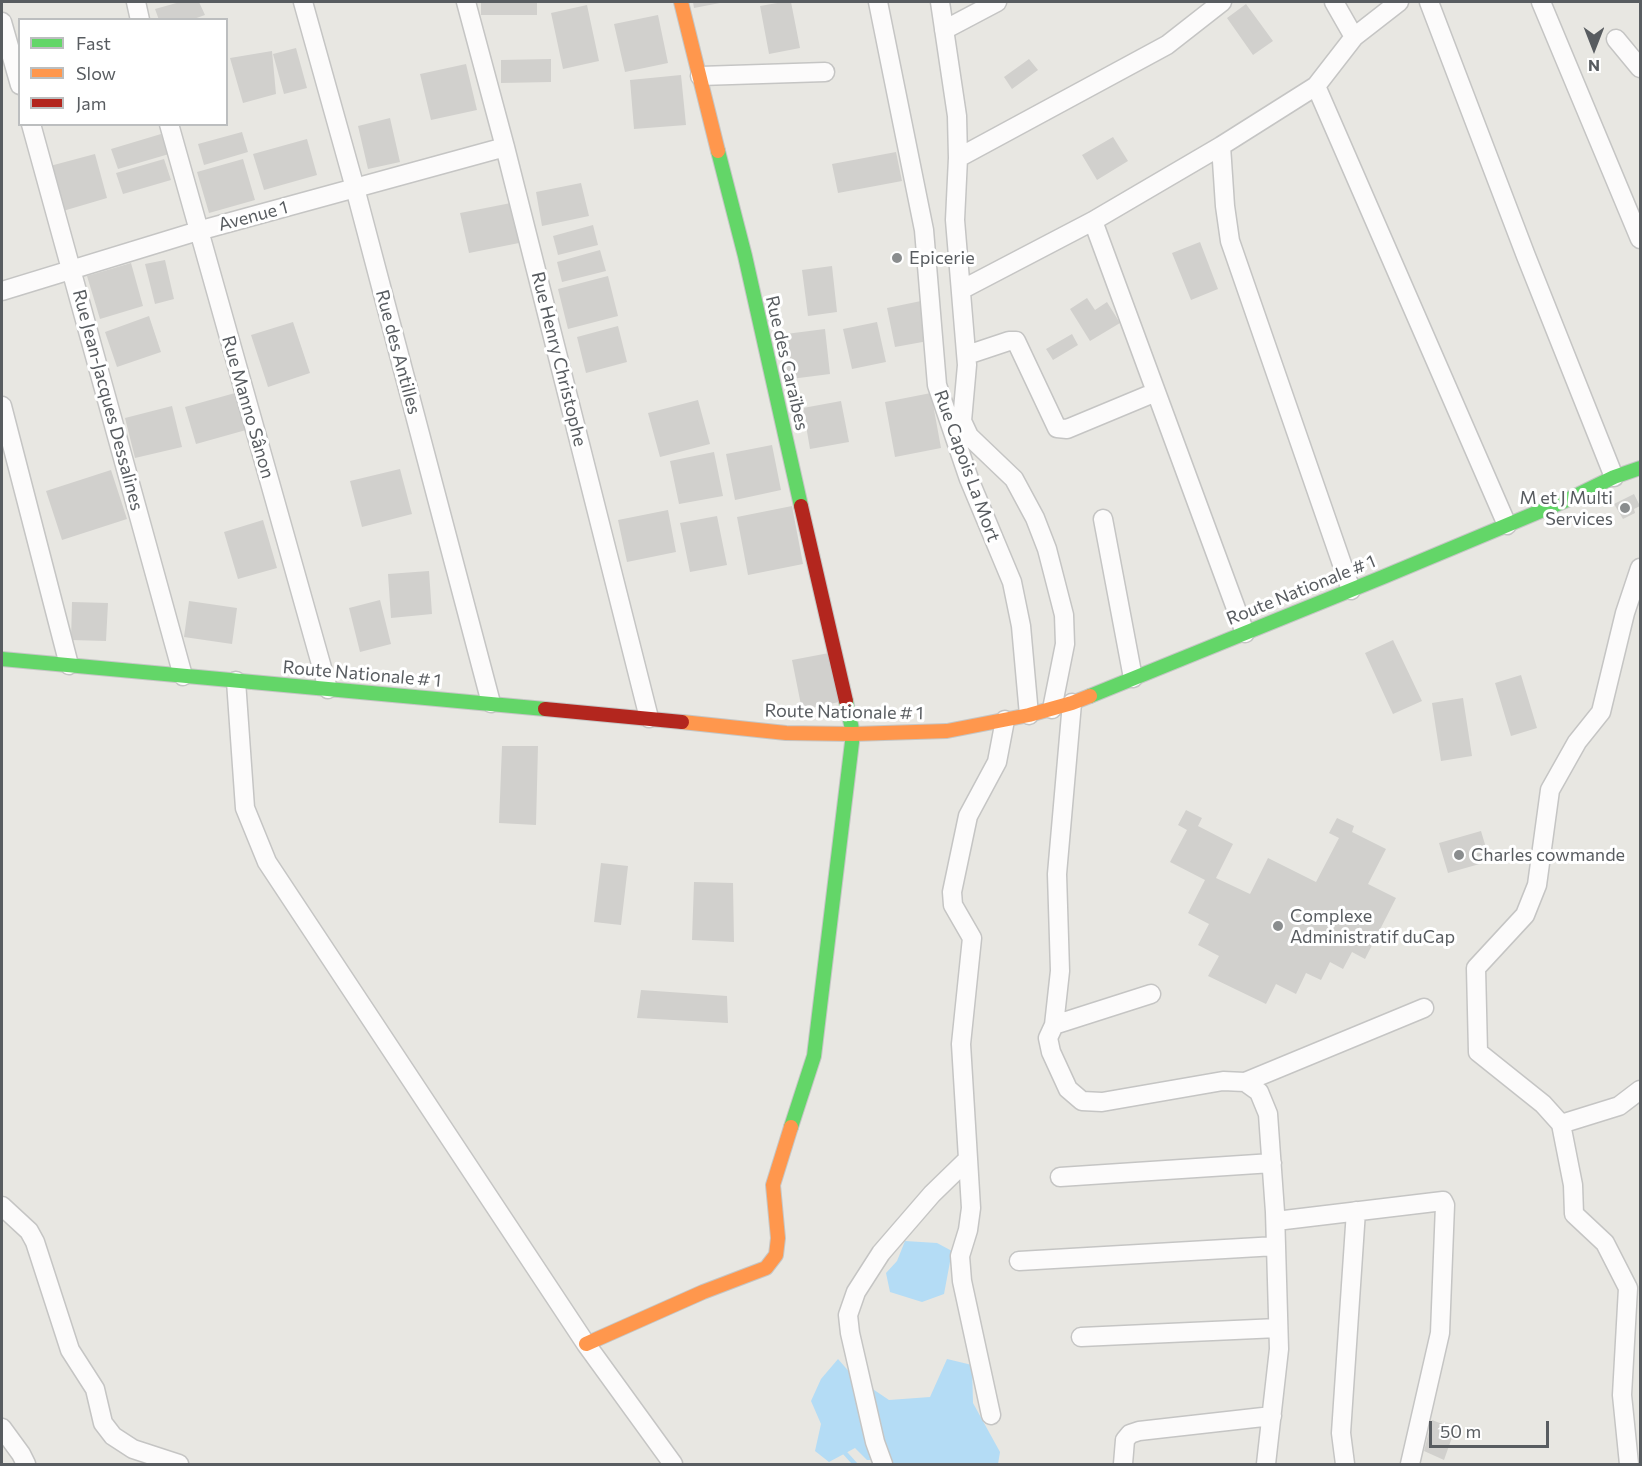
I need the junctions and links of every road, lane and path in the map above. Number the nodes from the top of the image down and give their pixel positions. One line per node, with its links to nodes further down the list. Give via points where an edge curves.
1 (136, 2): 13 (street)
2 (303, 2): 28 (street, Rue des Antilles)
3 (466, 2): 26 (street, Rue Henry Christophe)
4 (681, 2): 20 (main road, Rue des Caraïbes)
5 (878, 2): 54 (street, Rue Capois La Mort, via 924,230 937,385 969,479 1012,582 1021,626)
6 (940, 2): 15 (street)
7 (997, 2): 15 (street)
8 (1222, 2): 27 (street, via 1167,45)
9 (1334, 2): 16 (street)
10 (1399, 2): 16 (street)
11 (1429, 2): 39 (street)
12 (1541, 2): 31 (street)
13 (140, 18)
14 (2, 22): 21 (street)
15 (944, 30): 27 (street, via 957,116)
16 (1354, 37): 22 (street)
17 (1616, 39): 18 (street)
18 (1641, 68)
19 (825, 72): 20 (street)
20 (700, 76): 57 (main road, Rue des Caraïbes, via 745,256)
21 (18, 78)
22 (1316, 86): 25 (street); 41 (street)
23 (32, 126): 32 (street, Rue Jean-Jacques Dessalines)
24 (170, 126): 30 (street, Rue Manno Sânon)
25 (1221, 146): 29 (street); 43 (street, via 1230,241)
26 (505, 147): 28 (street, Avenue 1); 55 (street, Rue Henry Christophe)
27 (958, 158): 33 (street, via 955,220)
28 (355, 188): 30 (street, Avenue 1); 51 (street, Rue des Antilles)
29 (1092, 221): 33 (street); 36 (street)
30 (198, 231): 32 (street, Avenue 1); 50 (street, Rue Manno Sânon)
31 (1641, 239)
32 (72, 269): 34 (street, Avenue 1); 47 (street, Rue Jean-Jacques Dessalines)
33 (961, 290): 35 (street)
34 (2, 291)
35 (966, 355): 36 (street, via 1016,341 1057,428 1067,429); 53 (street, via 962,421 969,436 1014,479 1035,518 1064,615 1065,644)
36 (1156, 392): 44 (street)
37 (2, 406): 46 (street)
38 (1641, 468): 39 (main road, Route Nationale # 1)
39 (1614, 477): 41 (main road, Route Nationale # 1)
40 (1103, 519): 48 (street)
41 (1507, 525): 43 (main road, Route Nationale # 1)
42 (1641, 568): 63 (street, via 1625,613 1601,712 1577,742 1550,790 1537,885 1525,915 1476,968 1478,1052)
43 (1351, 590): 44 (main road, Route Nationale # 1)
44 (1245, 633): 48 (main road, Route Nationale # 1)
45 (2, 659): 46 (main road, Route Nationale # 1)
46 (69, 665): 47 (main road, Route Nationale # 1)
47 (183, 676): 49 (main road, Route Nationale # 1)
48 (1133, 678): 52 (main road, Route Nationale # 1)
49 (236, 681): 50 (main road, Route Nationale # 1); 74 (street, via 245,808 267,862)
50 (328, 689): 51 (main road, Route Nationale # 1)
51 (491, 703): 55 (main road, Route Nationale # 1)
52 (1072, 703): 53 (main road, Route Nationale # 1); 60 (street, via 1057,874 1060,971)
53 (1052, 709): 54 (main road, Route Nationale # 1)
54 (1029, 715): 56 (main road, Route Nationale # 1)
55 (649, 718): 57 (main road, Route Nationale # 1, via 786,733)
56 (1005, 720): 57 (main road, Route Nationale # 1, via 947,731); 64 (street, via 997,762 968,816 952,891 953,905 972,938 961,1044)
57 (853, 734): 74 (main road, Rue des Caraïbes, via 814,1056 772,1185 776,1255 766,1268)
58 (1151, 994): 60 (street)
59 (1424, 1008): 61 (street)
60 (1054, 1025): 61 (street, via 1048,1038 1051,1052 1068,1089 1082,1101 1102,1102 1223,1081)
61 (1245, 1082): 65 (street, via 1259,1092 1268,1114)
62 (1641, 1090): 63 (street, via 1619,1106)
63 (1562, 1124): 86 (street, via 1574,1214 1605,1243 1628,1288 1622,1395)
64 (968, 1159): 75 (street, via 971,1208 960,1256); 81 (street, via 881,1253 856,1292 848,1315 872,1431)
65 (1272, 1163): 66 (street); 69 (street)
66 (1060, 1177)
67 (2, 1206): 79 (street, via 29,1231 35,1242 70,1350 95,1389 103,1423 113,1436 133,1449)
68 (1356, 1211): 69 (street); 84 (street, via 1341,1433); 85 (street, via 1438,1201 1444,1205 1440,1333)
69 (1276, 1221): 70 (street)
70 (1276, 1246): 71 (street); 72 (street)
71 (1018, 1261)
72 (1278, 1328): 73 (street); 76 (street)
73 (1081, 1337)
74 (586, 1344): 80 (street)
75 (991, 1415)
76 (1272, 1416): 82 (street, via 1139,1431 1125,1440); 83 (street)
77 (2, 1428): 78 (street)
78 (26, 1464)
79 (179, 1464)
80 (673, 1464)
81 (883, 1464)
82 (1123, 1464)
83 (1266, 1464)
84 (1345, 1464)
85 (1410, 1464)
86 (1629, 1464)

